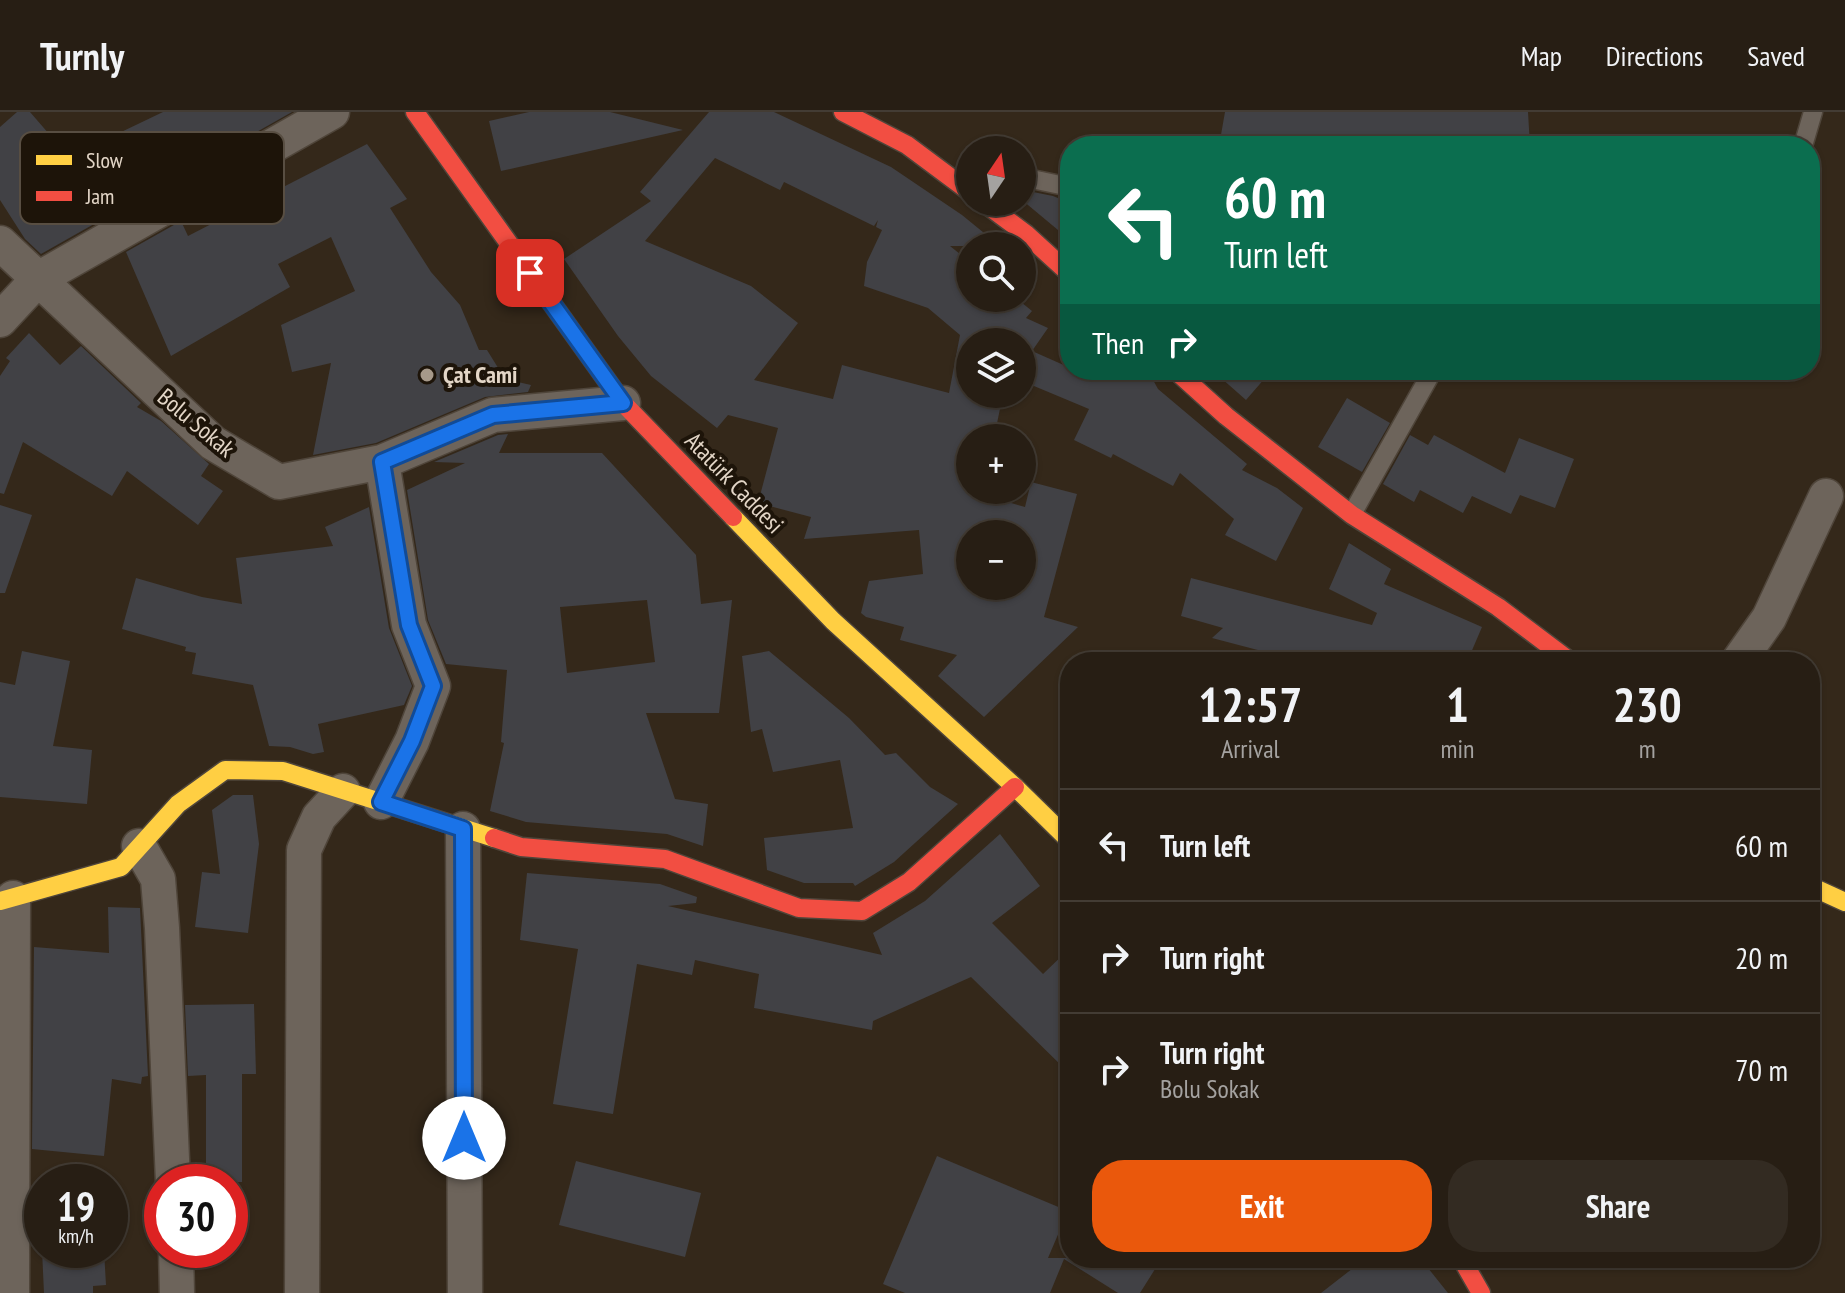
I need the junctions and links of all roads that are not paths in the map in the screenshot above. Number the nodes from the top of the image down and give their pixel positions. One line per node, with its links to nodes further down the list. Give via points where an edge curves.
1 (332, 112): 7 (street)
2 (440, 112): 5 (street)
3 (843, 112): 8 (street, via 907,145)
4 (1813, 112): 6 (lane)
5 (417, 114): 21 (street, Atatürk Caddesi)
6 (1806, 136)
7 (284, 139)
8 (943, 172): 9 (lane); 11 (street)
9 (956, 172)
10 (1036, 180): 12 (lane)
11 (956, 182)
12 (1060, 185)
13 (1002, 216): 16 (street)
14 (135, 224): 17 (street)
15 (0, 243): 17 (street, Bolu Sokak)
16 (1060, 265)
17 (38, 279): 18 (street); 22 (street, Bolu Sokak, via 213,443 279,482)
18 (0, 320)
19 (1186, 380): 24 (street)
20 (1427, 380): 24 (lane)
21 (623, 403): 22 (street, Bolu Sokak, via 493,415); 27 (street, Atatürk Caddesi, via 833,621)
22 (382, 462): 29 (street, via 409,625 433,686)
23 (1826, 496): 26 (street, via 1769,618)
24 (1352, 515): 25 (street, via 1498,607)
25 (1558, 652)
26 (1745, 652)
27 (1015, 787): 30 (street, via 909,882 862,911 799,908 665,859 521,847); 31 (street, Atatürk Caddesi)
28 (343, 791): 29 (street); 32 (street, via 283,771 225,770 178,804); 41 (street, via 319,817 304,850)
29 (381, 802): 30 (street)
30 (463, 829): 42 (street)
31 (1060, 831)
32 (139, 846): 34 (street, via 121,867); 36 (street, via 158,879)
33 (1820, 891): 35 (street)
34 (7, 899): 39 (street)
35 (1845, 902)
36 (172, 1164)
37 (176, 1268): 40 (street)
38 (1467, 1268): 43 (street)
39 (12, 1293)
40 (177, 1293)
41 (302, 1293)
42 (465, 1293)
43 (1481, 1293)

